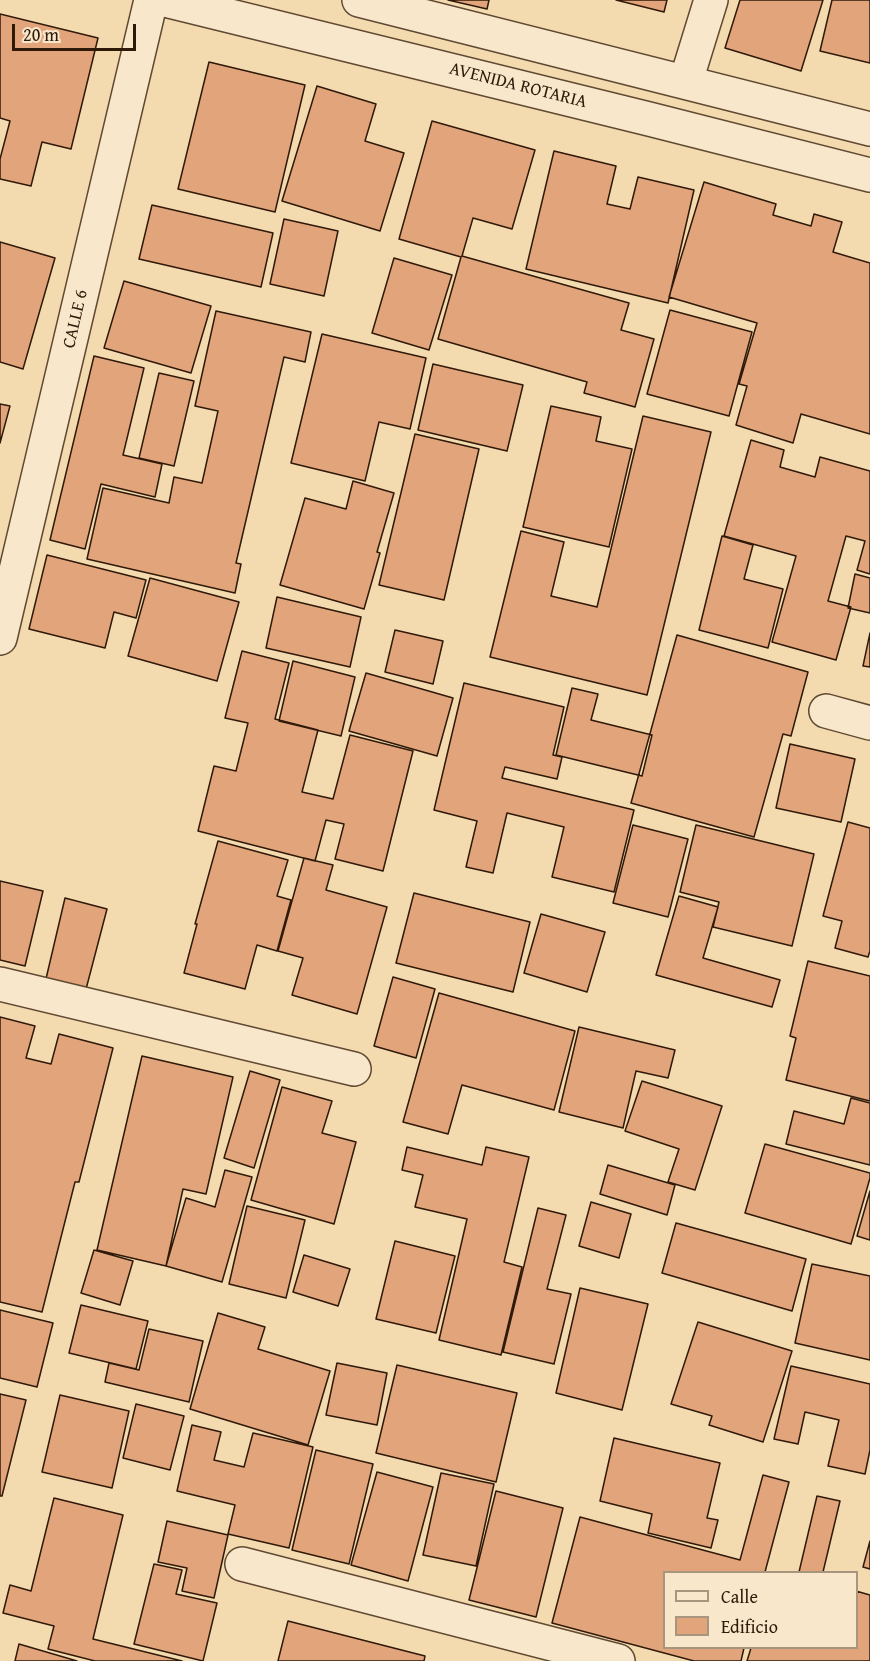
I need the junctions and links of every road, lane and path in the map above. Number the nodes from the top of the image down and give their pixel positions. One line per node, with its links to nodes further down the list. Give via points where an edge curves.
1 (151, 0): 8 (street, CALLE 6)
2 (165, 0): 7 (street, AVENIDA ROTARIA)
3 (359, 0): 5 (street)
4 (711, 0): 5 (street)
5 (687, 81): 6 (street)
6 (870, 129)
7 (870, 176)
8 (4, 606): 9 (street, CALLE 6)
9 (0, 638)
10 (826, 711): 11 (street)
11 (870, 723)
12 (0, 984): 13 (street)
13 (354, 1069)
14 (242, 1564): 15 (street)
15 (618, 1661)

